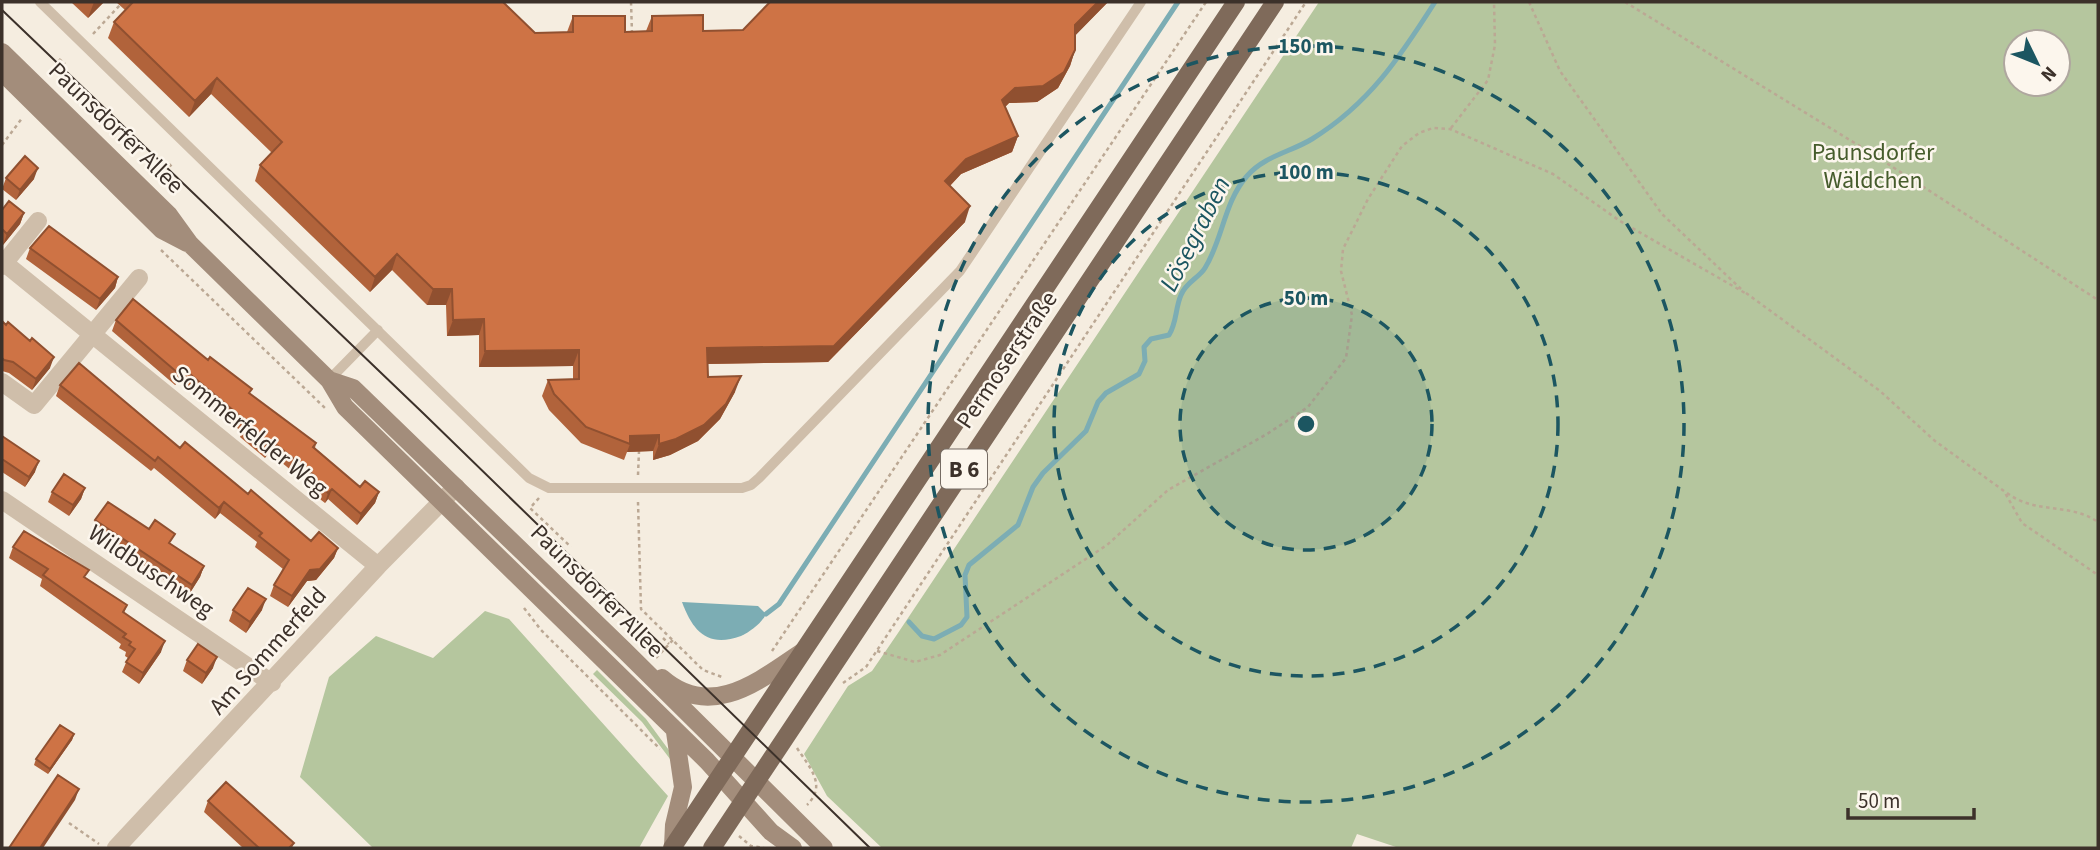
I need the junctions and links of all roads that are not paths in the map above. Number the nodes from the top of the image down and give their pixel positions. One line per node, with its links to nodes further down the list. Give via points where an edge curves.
1 (40, 2): 11 (lane)
2 (1142, 2): 11 (lane, via 960,271 751,485 549,488 529,478)
3 (1275, 2): 25 (main road, Permoserstraße / B 6)
4 (1229, 7): 20 (main road, Permoserstraße / B 6)
5 (2, 52): 8 (main road, Paunsdorfer Allee, via 169,215)
6 (2, 72): 8 (main road, Paunsdorfer Allee, via 162,230)
7 (38, 221): 9 (street, Sommerfelder Weg)
8 (190, 244): 13 (main road, Paunsdorfer Allee)
9 (3, 264): 12 (street, Sommerfelder Weg)
10 (139, 278): 12 (street)
11 (378, 330): 13 (lane)
12 (92, 334): 14 (street, via 34,405); 18 (street, Sommerfelder Weg)
13 (329, 380): 15 (main road, Paunsdorfer Allee, via 353,387); 17 (main road, Paunsdorfer Allee, via 345,407)
14 (2, 382)
15 (456, 487): 17 (street, Am Sommerfeld); 19 (main road, Paunsdorfer Allee)
16 (2, 500): 21 (street, Wildbuschweg)
17 (441, 502): 18 (street, Am Sommerfeld); 22 (main road, Paunsdorfer Allee)
18 (378, 566): 21 (street, Am Sommerfeld)
19 (624, 650): 20 (main road, via 673,688 700,696 743,691); 23 (main road, Paunsdorfer Allee)
20 (805, 650): 23 (main road, Permoserstraße / B 6)
21 (272, 683): 28 (street, Am Sommerfeld)
22 (675, 732): 24 (main road, Paunsdorfer Allee); 27 (main road, via 683,787)
23 (734, 756): 24 (main road, Permoserstraße / B 6); 25 (main road, Paunsdorfer Allee)
24 (719, 776): 26 (main road, Paunsdorfer Allee); 27 (main road, B 6)
25 (757, 780): 26 (main road, B 6); 31 (main road, Paunsdorfer Allee)
26 (743, 802): 29 (main road, B 6); 30 (main road, Paunsdorfer Allee)
27 (673, 847)
28 (116, 848)
29 (712, 848)
30 (793, 848)
31 (824, 848)

